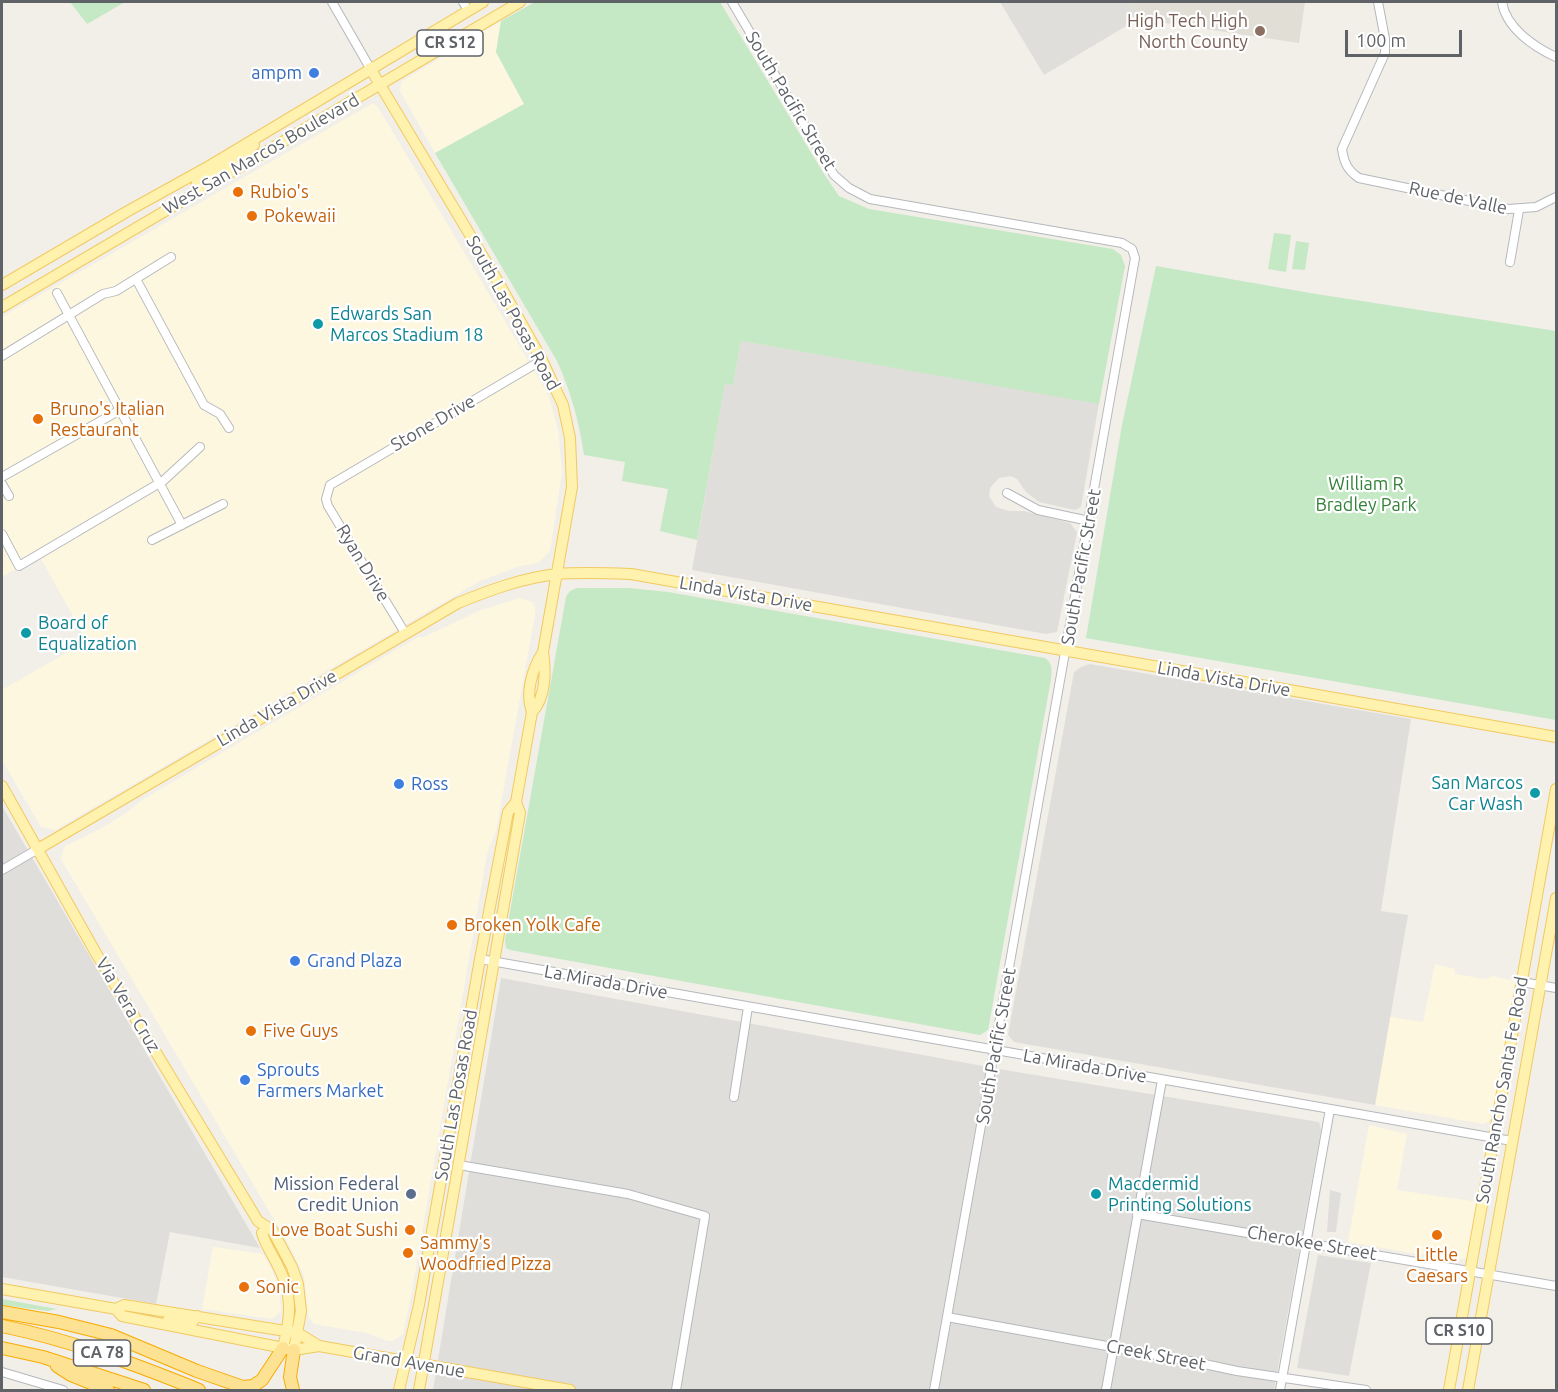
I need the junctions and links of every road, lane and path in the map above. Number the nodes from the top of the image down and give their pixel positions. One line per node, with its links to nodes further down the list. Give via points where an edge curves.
1 (332, 2): 9 (street)
2 (483, 2): 7 (main road, West San Marcos Boulevard / CR S12)
3 (520, 2): 10 (main road, West San Marcos Boulevard / CR S12)
4 (732, 2): 36 (street, South Pacific Street, via 834,175 849,188 870,199 1122,243 1132,249 1135,265)
5 (1378, 2): 14 (street, Rue de Valle, via 1385,54 1342,149 1344,162 1359,178)
6 (1502, 2): 8 (street, via 1522,36)
7 (466, 6): 9 (main road, West San Marcos Boulevard / CR S12)
8 (1557, 57)
9 (370, 68): 10 (main road, South Las Posas Road); 11 (main road, West San Marcos Boulevard / CR S12)
10 (380, 84): 12 (main road, West San Marcos Boulevard / CR S12); 25 (main road, South Las Posas Road)
11 (261, 134): 12 (main road, via 241,156 197,183); 16 (main road, West San Marcos Boulevard / CR S12)
12 (195, 193): 18 (main road, West San Marcos Boulevard / CR S12)
13 (1557, 197): 14 (street, Rue de Valle)
14 (1519, 210): 17 (street)
15 (171, 257): 19 (street)
16 (40, 262): 18 (main road); 20 (main road, West San Marcos Boulevard / CR S12)
17 (1510, 262)
18 (49, 279): 22 (main road, West San Marcos Boulevard / CR S12)
19 (136, 279): 23 (street); 27 (street, via 204,405 220,414)
20 (2, 285)
21 (57, 293): 23 (street)
22 (2, 307)
23 (69, 315): 24 (street); 26 (street)
24 (2, 356)
25 (542, 360): 32 (street, Stone Drive, via 335,480); 40 (main road, South Las Posas Road, via 563,405 572,465)
26 (120, 410): 29 (street); 30 (street)
27 (229, 428)
28 (200, 447): 30 (street)
29 (2, 477)
30 (159, 483): 37 (street); 38 (street, via 19,566)
31 (2, 484): 34 (street)
32 (327, 491): 41 (street, Ryan Drive, via 328,506)
33 (1007, 493): 36 (street, via 1038,510)
34 (9, 496)
35 (223, 504): 37 (street)
36 (1089, 521): 42 (street, South Pacific Street)
37 (182, 525): 39 (street)
38 (2, 534)
39 (152, 540)
40 (556, 574): 41 (main road, Linda Vista Drive, via 492,589); 42 (main road, Linda Vista Drive, via 631,574); 46 (main road, South Las Posas Road, via 543,652 534,666 528,702 532,712)
41 (405, 633): 47 (main road, Linda Vista Drive)
42 (1066, 649): 43 (main road, Linda Vista Drive); 56 (street, South Pacific Street)
43 (1557, 737)
44 (2, 786): 47 (main road, Via Vera Cruz)
45 (1557, 789): 52 (main road, South Rancho Santa Fe Road / CR S10)
46 (516, 802): 50 (main road, South Las Posas Road, via 508,812); 51 (main road, South Las Posas Road, via 520,813)
47 (38, 849): 48 (street, Linda Vista Drive); 64 (main road, Via Vera Cruz, via 97,955)
48 (2, 870)
49 (1557, 898): 53 (main road, South Rancho Santa Fe Road / CR S10)
50 (480, 959): 51 (street, La Mirada Drive); 83 (main road, South Las Posas Road)
51 (494, 962): 55 (street, La Mirada Drive); 62 (main road, South Las Posas Road)
52 (1522, 982): 53 (street); 60 (main road, South Rancho Santa Fe Road / CR S10)
53 (1541, 985): 54 (street); 61 (main road, South Rancho Santa Fe Road / CR S10)
54 (1557, 988)
55 (748, 1007): 56 (street, La Mirada Drive); 58 (street)
56 (995, 1051): 57 (street, La Mirada Drive); 74 (street, South Pacific Street)
57 (1162, 1080): 59 (street, La Mirada Drive); 63 (street)
58 (734, 1097)
59 (1330, 1109): 60 (street, La Mirada Drive); 66 (street)
60 (1494, 1138): 61 (street, La Mirada Drive); 67 (main road, South Rancho Santa Fe Road / CR S10)
61 (1512, 1141): 68 (main road, South Rancho Santa Fe Road / CR S10)
62 (459, 1165): 84 (main road, South Las Posas Road); 95 (street, via 628,1194 705,1216)
63 (1137, 1214): 66 (street, Cherokee Street); 80 (street)
64 (258, 1221): 65 (street, Via Vera Cruz); 77 (main road, Via Vera Cruz, via 273,1231 292,1267 301,1301)
65 (262, 1233): 77 (main road, Via Vera Cruz, via 285,1280)
66 (1305, 1242): 67 (street, Cherokee Street); 86 (street)
67 (1469, 1271): 68 (street, Cherokee Street); 100 (main road, South Rancho Santa Fe Road / CR S10)
68 (1487, 1274): 69 (street, Cherokee Street); 101 (main road, South Rancho Santa Fe Road / CR S10)
69 (1557, 1286)
70 (2, 1289): 71 (main road, Grand Avenue)
71 (116, 1309): 73 (main road, Grand Avenue, via 124,1305); 75 (main road, Grand Avenue, via 122,1316)
72 (2, 1312): 81 (highway, via 111,1335 243,1387 262,1380)
73 (197, 1316): 75 (main road, via 192,1322); 77 (main road, Grand Avenue)
74 (947, 1317): 80 (street, Creek Street); 96 (street, South Pacific Street)
75 (153, 1323): 81 (main road, Grand Avenue)
76 (2, 1326): 90 (highway, CA 78, via 63,1341)
77 (292, 1332): 78 (main road, Grand Avenue); 81 (main road, Via Vera Cruz)
78 (319, 1346): 81 (main road, Grand Avenue); 83 (main road, Grand Avenue)
79 (2, 1347): 82 (highway, CA 78)
80 (1114, 1347): 86 (street, Creek Street); 97 (street)
81 (289, 1349): 91 (highway)
82 (43, 1358): 88 (highway); 89 (highway, CA 78)
83 (406, 1362): 84 (main road, Grand Avenue); 92 (main road, South Las Posas Road)
84 (424, 1365): 93 (main road, South Las Posas Road); 94 (main road, Grand Avenue)
85 (2, 1372): 87 (street)
86 (1282, 1377): 98 (street); 99 (street, Creek Street)
87 (63, 1390)
88 (108, 1390)
89 (144, 1390)
90 (199, 1390)
91 (293, 1390)
92 (399, 1390)
93 (419, 1390)
94 (570, 1390)
95 (676, 1390)
96 (934, 1390)
97 (1106, 1390)
98 (1280, 1390)
99 (1366, 1390)
100 (1449, 1390)
101 (1468, 1390)

